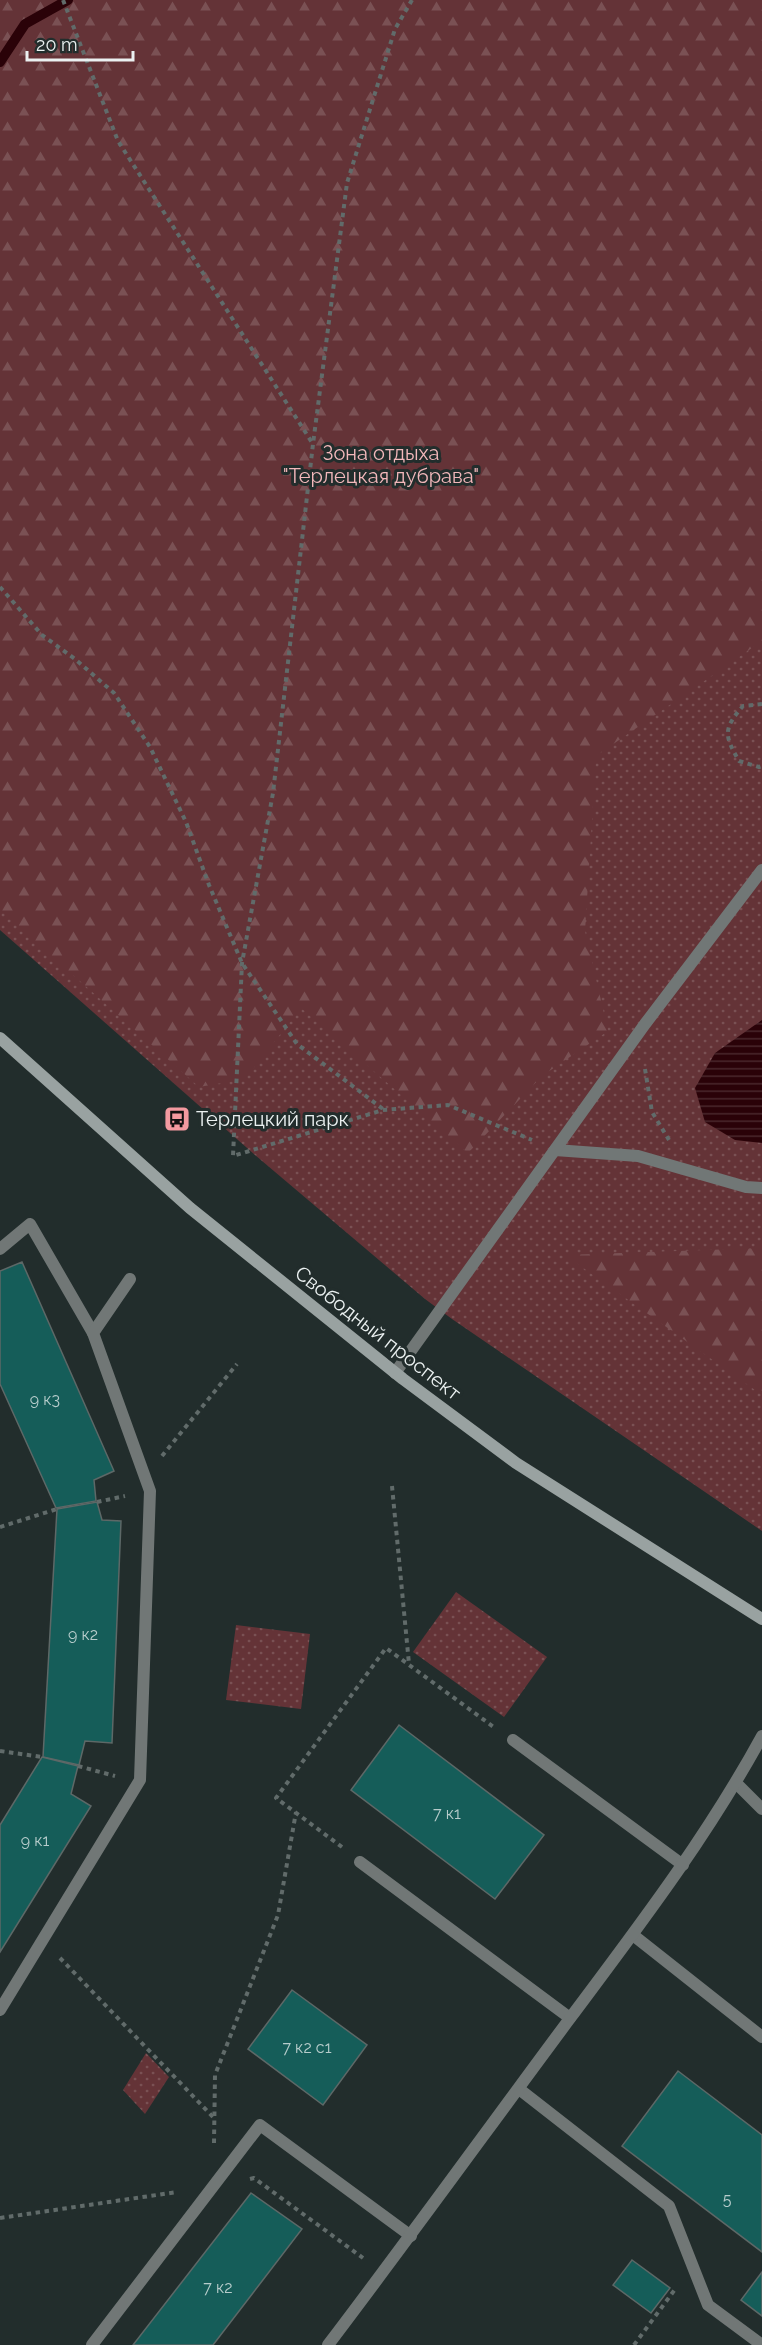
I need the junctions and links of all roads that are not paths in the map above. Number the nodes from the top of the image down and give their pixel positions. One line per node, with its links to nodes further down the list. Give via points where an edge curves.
1 (762, 870): 3 (lane)
2 (0, 1038): 8 (main road, Свободный проспект, via 190,1208)
3 (555, 1150): 4 (lane, via 638,1156 746,1187); 8 (lane)
4 (762, 1188)
5 (0, 1249): 7 (lane, via 30,1224)
6 (130, 1279): 7 (lane)
7 (93, 1333): 17 (lane, via 150,1491 140,1780)
8 (395, 1373): 9 (main road, Свободный проспект, via 516,1463)
9 (762, 1619)
10 (762, 1737): 12 (lane)
11 (513, 1740): 15 (lane)
12 (736, 1784): 13 (lane); 15 (lane)
13 (762, 1809)
14 (360, 1862): 18 (lane)
15 (683, 1865): 16 (lane)
16 (633, 1935): 18 (lane); 19 (lane)
17 (0, 2010)
18 (570, 2018): 20 (lane)
19 (762, 2037)
20 (519, 2089): 21 (lane); 24 (lane, via 669,2206 708,2305)
21 (411, 2236): 22 (lane, via 260,2125); 23 (lane)
22 (92, 2345)
23 (328, 2345)
24 (762, 2345)

